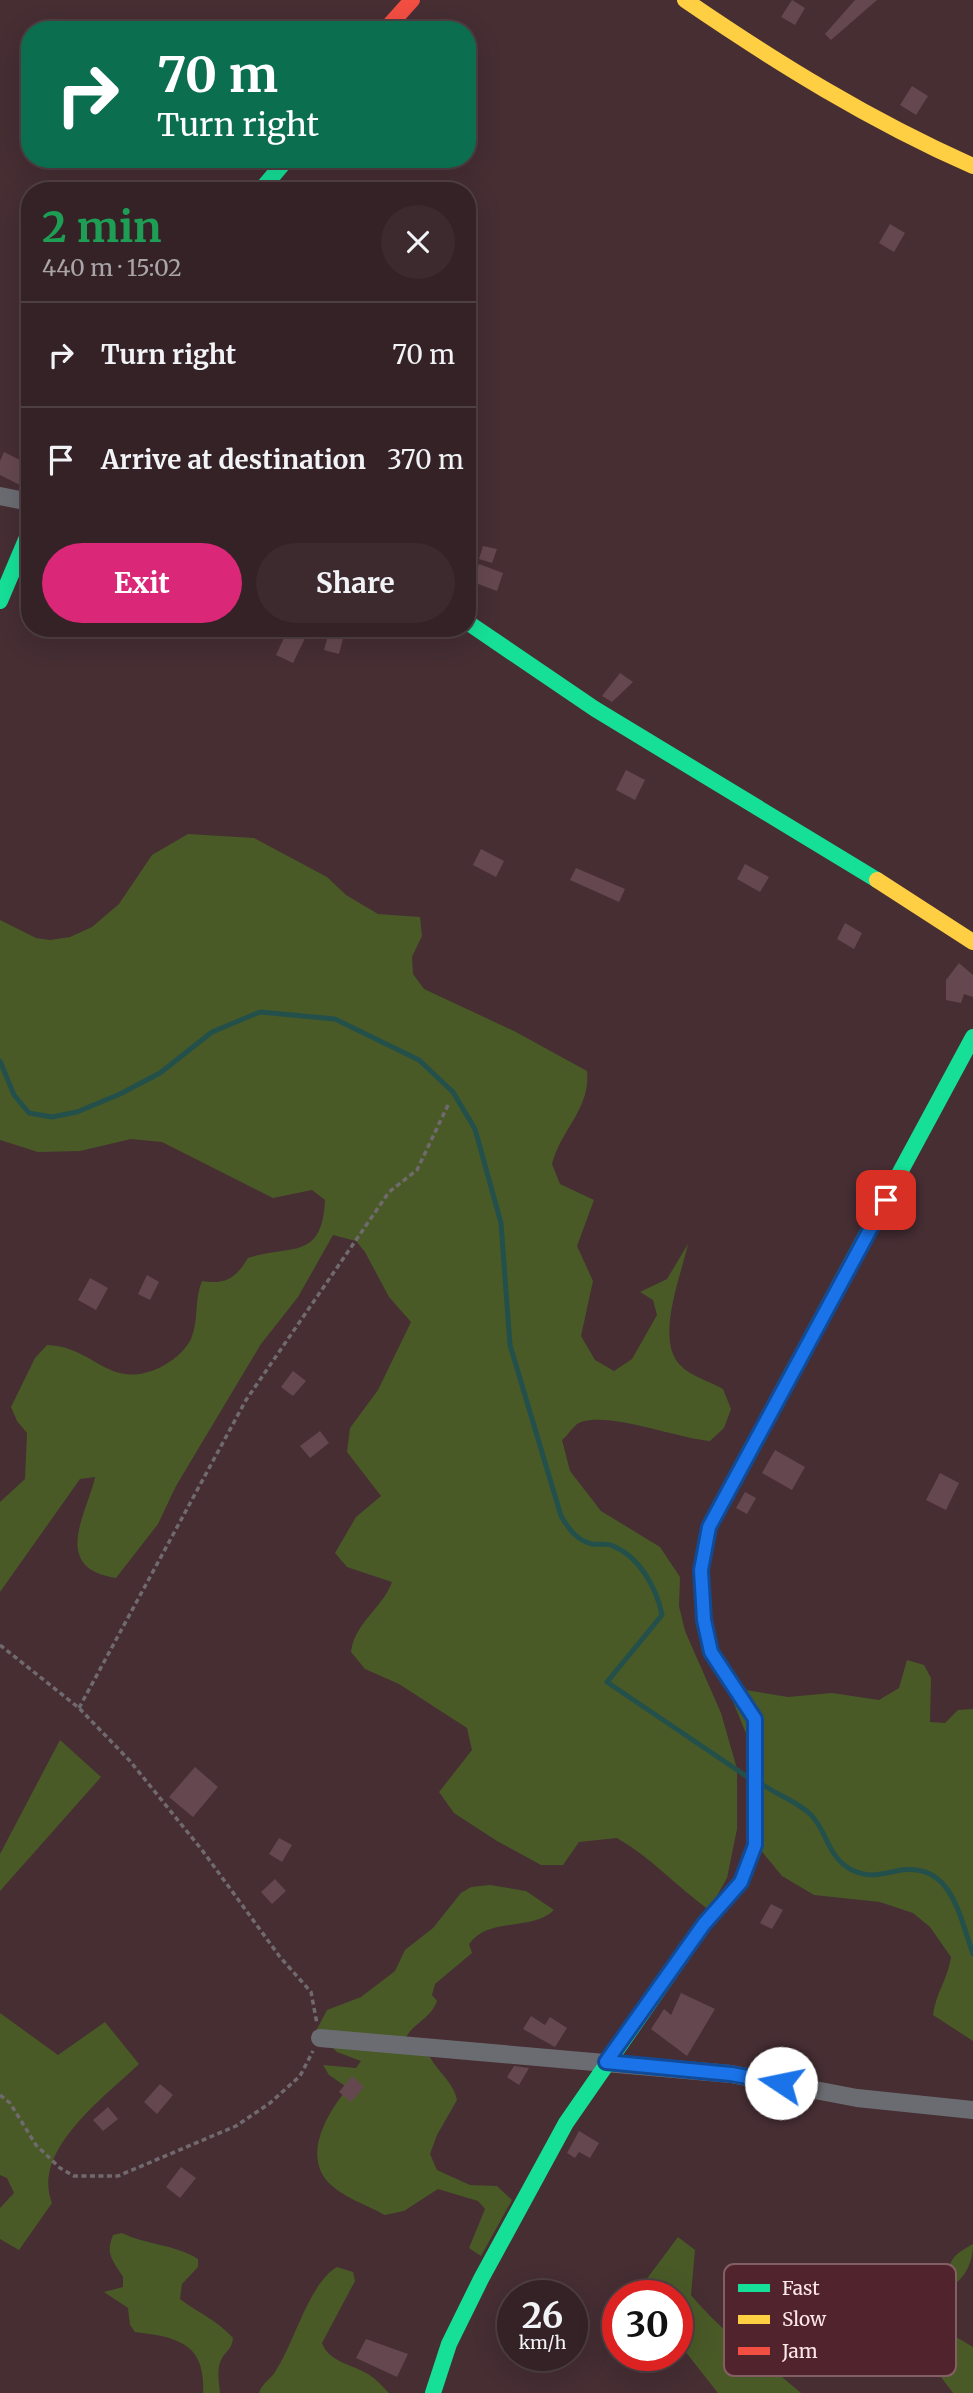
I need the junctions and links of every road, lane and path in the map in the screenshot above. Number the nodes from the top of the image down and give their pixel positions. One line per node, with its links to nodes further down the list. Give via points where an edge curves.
1 (412, 0): 3 (street)
2 (685, 0): 4 (street, via 785,68)
3 (393, 21)
4 (973, 166)
5 (279, 168): 6 (street)
6 (267, 182)
7 (0, 496): 8 (street)
8 (21, 500)
9 (21, 551): 10 (street)
10 (0, 601)
11 (476, 628): 12 (street, via 595,709)
12 (973, 942)
13 (973, 1037): 18 (street, via 709,1527 701,1570 704,1620 711,1652 755,1719 755,1845 741,1882 704,1924)
14 (448, 1105): 16 (path, via 417,1170 389,1192 246,1400)
15 (0, 1645): 16 (path)
16 (79, 1708): 17 (path, via 138,1771 311,1992)
17 (320, 2038): 18 (street); 19 (path, via 300,2076 236,2126 118,2176 74,2176 60,2168 36,2145)
18 (606, 2062): 20 (street, via 731,2074 857,2098); 21 (street, via 526,2192 449,2344)
19 (0, 2095)
20 (973, 2110)
21 (433, 2393)

